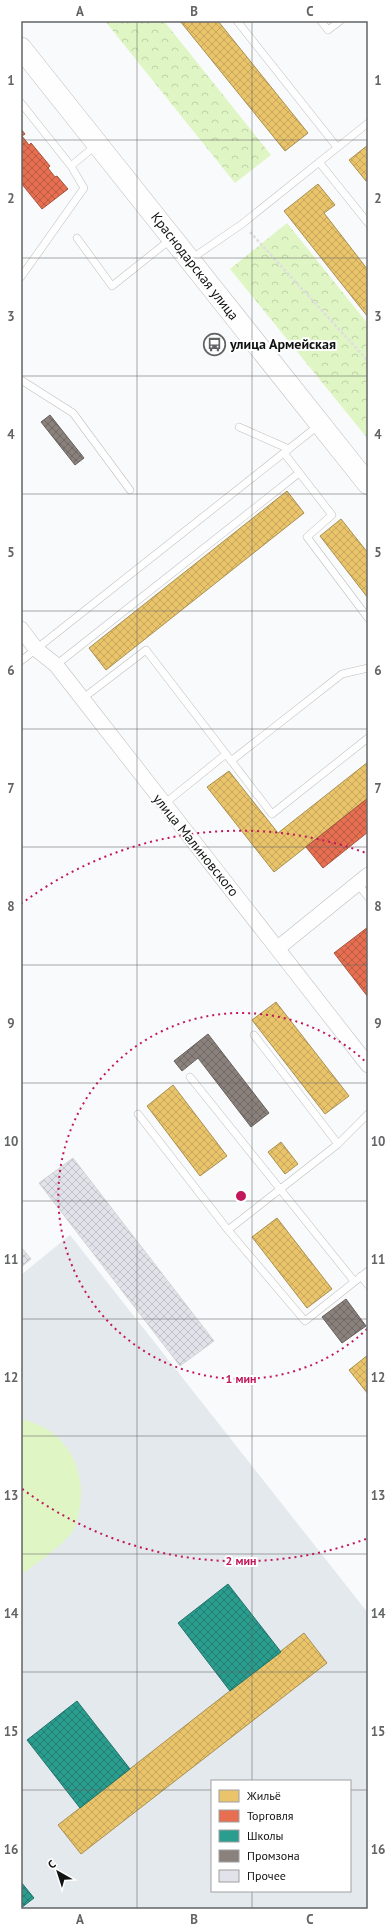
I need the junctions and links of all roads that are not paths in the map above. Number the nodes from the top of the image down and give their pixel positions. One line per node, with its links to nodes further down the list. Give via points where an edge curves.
1 (237, 21): 8 (lane)
2 (321, 21): 3 (lane, via 328,30)
3 (340, 21)
4 (21, 48): 7 (main road, Краснодарская улица)
5 (21, 103): 10 (lane)
6 (368, 123): 8 (lane)
7 (98, 144): 10 (lane); 12 (main road, Краснодарская улица)
8 (337, 147): 9 (lane)
9 (319, 162): 11 (lane); 14 (lane, via 242,224)
10 (71, 166): 15 (lane, via 84,188)
11 (368, 223)
12 (172, 237): 13 (lane, via 112,286); 14 (main road, Краснодарская улица)
13 (78, 238)
14 (190, 260): 17 (main road, Краснодарская улица)
15 (21, 277)
16 (21, 380): 22 (lane, via 73,413)
17 (320, 424): 19 (lane); 21 (main road, Краснодарская улица)
18 (239, 427): 19 (lane)
19 (286, 451): 20 (lane); 25 (lane)
20 (299, 473): 23 (lane, via 332,515 307,537); 27 (lane)
21 (368, 484)
22 (130, 490)
23 (368, 618)
24 (21, 629): 25 (street, улица Малиновского)
25 (36, 649): 26 (lane); 27 (street, улица Малиновского)
26 (21, 661)
27 (56, 665): 29 (street, улица Малиновского)
28 (368, 668): 31 (lane, via 342,674)
29 (82, 699): 31 (lane, via 146,650); 32 (street, улица Малиновского)
30 (368, 738): 31 (lane, via 272,814)
31 (229, 758): 32 (lane)
32 (164, 804): 35 (street, улица Малиновского)
33 (363, 879): 34 (lane); 35 (street)
34 (368, 897)
35 (278, 948): 37 (street, улица Малиновского)
36 (254, 1036): 41 (lane)
37 (368, 1065)
38 (190, 1077): 42 (lane)
39 (138, 1114): 43 (lane)
40 (368, 1114): 41 (lane)
41 (338, 1144): 42 (lane)
42 (280, 1188): 43 (lane); 46 (lane)
43 (228, 1230): 46 (lane, via 305,1321)
44 (368, 1271): 45 (lane)
45 (361, 1276): 46 (lane); 47 (lane)
46 (354, 1281)
47 (368, 1285)

